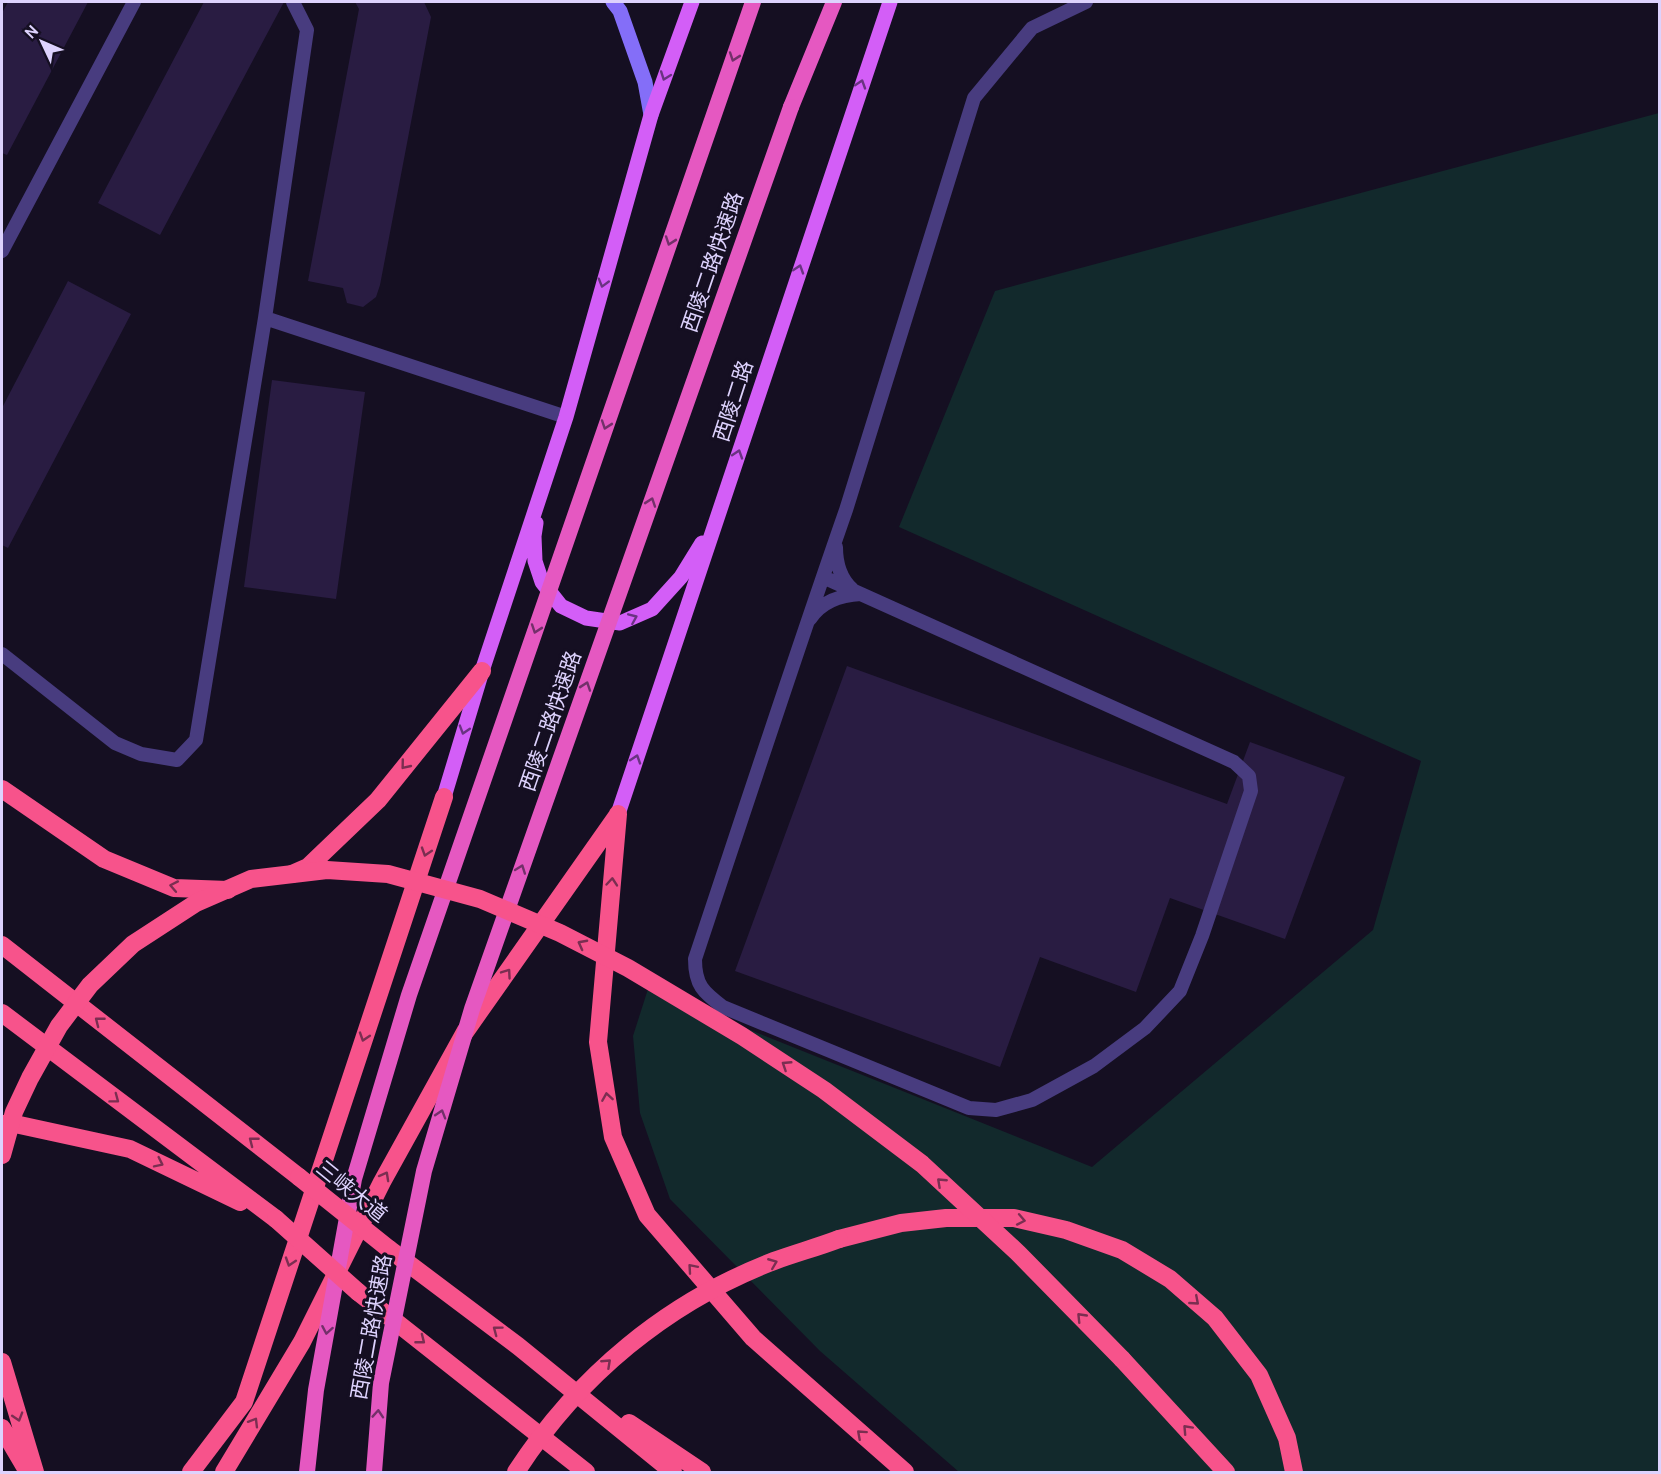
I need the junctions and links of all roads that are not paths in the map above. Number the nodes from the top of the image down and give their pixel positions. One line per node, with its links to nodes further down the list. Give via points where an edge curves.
1 (134, 2): 10 (lane)
2 (293, 2): 11 (lane, via 307,30)
3 (613, 2): 9 (main road, via 620,11 645,82)
4 (692, 2): 9 (main road, one-way to 9)
5 (753, 2): 37 (highway, 西陵二路快速路, one-way to 37, bridge, via 409,995 374,1108 354,1179 316,1390)
6 (834, 2): 26 (highway, 西陵二路快速路, one-way to 6, bridge, via 791,107)
7 (890, 2): 14 (main road, 西陵二路, one-way to 7)
8 (1086, 2): 15 (lane, via 1032,28 974,98)
9 (651, 115): 12 (main road, one-way to 12)
10 (2, 251)
11 (265, 318): 12 (lane); 19 (lane, via 196,740 177,760 141,754 115,742)
12 (566, 417): 13 (main road)
13 (543, 485): 14 (main road, one-way to 14, via 534,536 542,582 561,606 586,618 620,623 652,609 681,577 704,540); 20 (main road)
14 (725, 491): 23 (main road, 西陵二路, one-way to 14)
15 (838, 533): 16 (lane); 17 (lane, via 838,565 845,580)
16 (823, 577): 17 (lane); 18 (lane)
17 (858, 593): 18 (lane, via 833,600 817,610); 18 (lane, via 1226,758 1249,776 1251,791 1180,991 1144,1028 1094,1066 1032,1100 996,1110 969,1108 723,1007 700,987 695,959)
18 (807, 623)
19 (2, 654)
20 (482, 670): 21 (highway, one-way to 21, via 378,800 308,867 270,883 233,890 174,888 104,859); 22 (main road, one-way to 22)
21 (2, 789)
22 (444, 796): 35 (highway, one-way to 35, via 244,1402)
23 (618, 814): 26 (highway, one-way to 23); 43 (highway, one-way to 23, via 753,1338 647,1215 613,1137 598,1042)
24 (2, 945): 30 (highway, 三峡大道, one-way to 24, bridge, via 388,1249)
25 (2, 1013): 29 (highway, one-way to 29)
26 (465, 1032): 36 (highway, one-way to 26, via 302,1342 382,1182); 38 (highway, 西陵二路快速路, one-way to 26, bridge, via 381,1383 422,1182)
27 (2, 1124): 29 (highway, one-way to 29, via 129,1149)
28 (2, 1155): 44 (highway, one-way to 28, bridge, via 1018,1253 922,1164 824,1090 628,968 560,933 480,899 388,874 327,870 251,879 196,903 133,944 90,985 59,1026 14,1112)
29 (276, 1219): 40 (highway, one-way to 40, bridge, via 358,1292)
30 (518, 1346): 41 (highway, 三峡大道); 42 (highway)
31 (2, 1362): 34 (highway, one-way to 34)
32 (2, 1428): 33 (highway)
33 (28, 1473)
34 (35, 1473)
35 (191, 1473)
36 (224, 1473)
37 (307, 1473)
38 (374, 1473)
39 (516, 1473): 45 (highway, one-way to 45, bridge, via 569,1401 608,1362 650,1327 702,1296 773,1262 901,1223 1014,1218 1066,1230 1122,1250 1170,1279 1215,1318 1259,1375 1287,1438)
40 (586, 1473)
41 (674, 1473)
42 (702, 1473)
43 (904, 1473)
44 (1226, 1473)
45 (1294, 1473)

